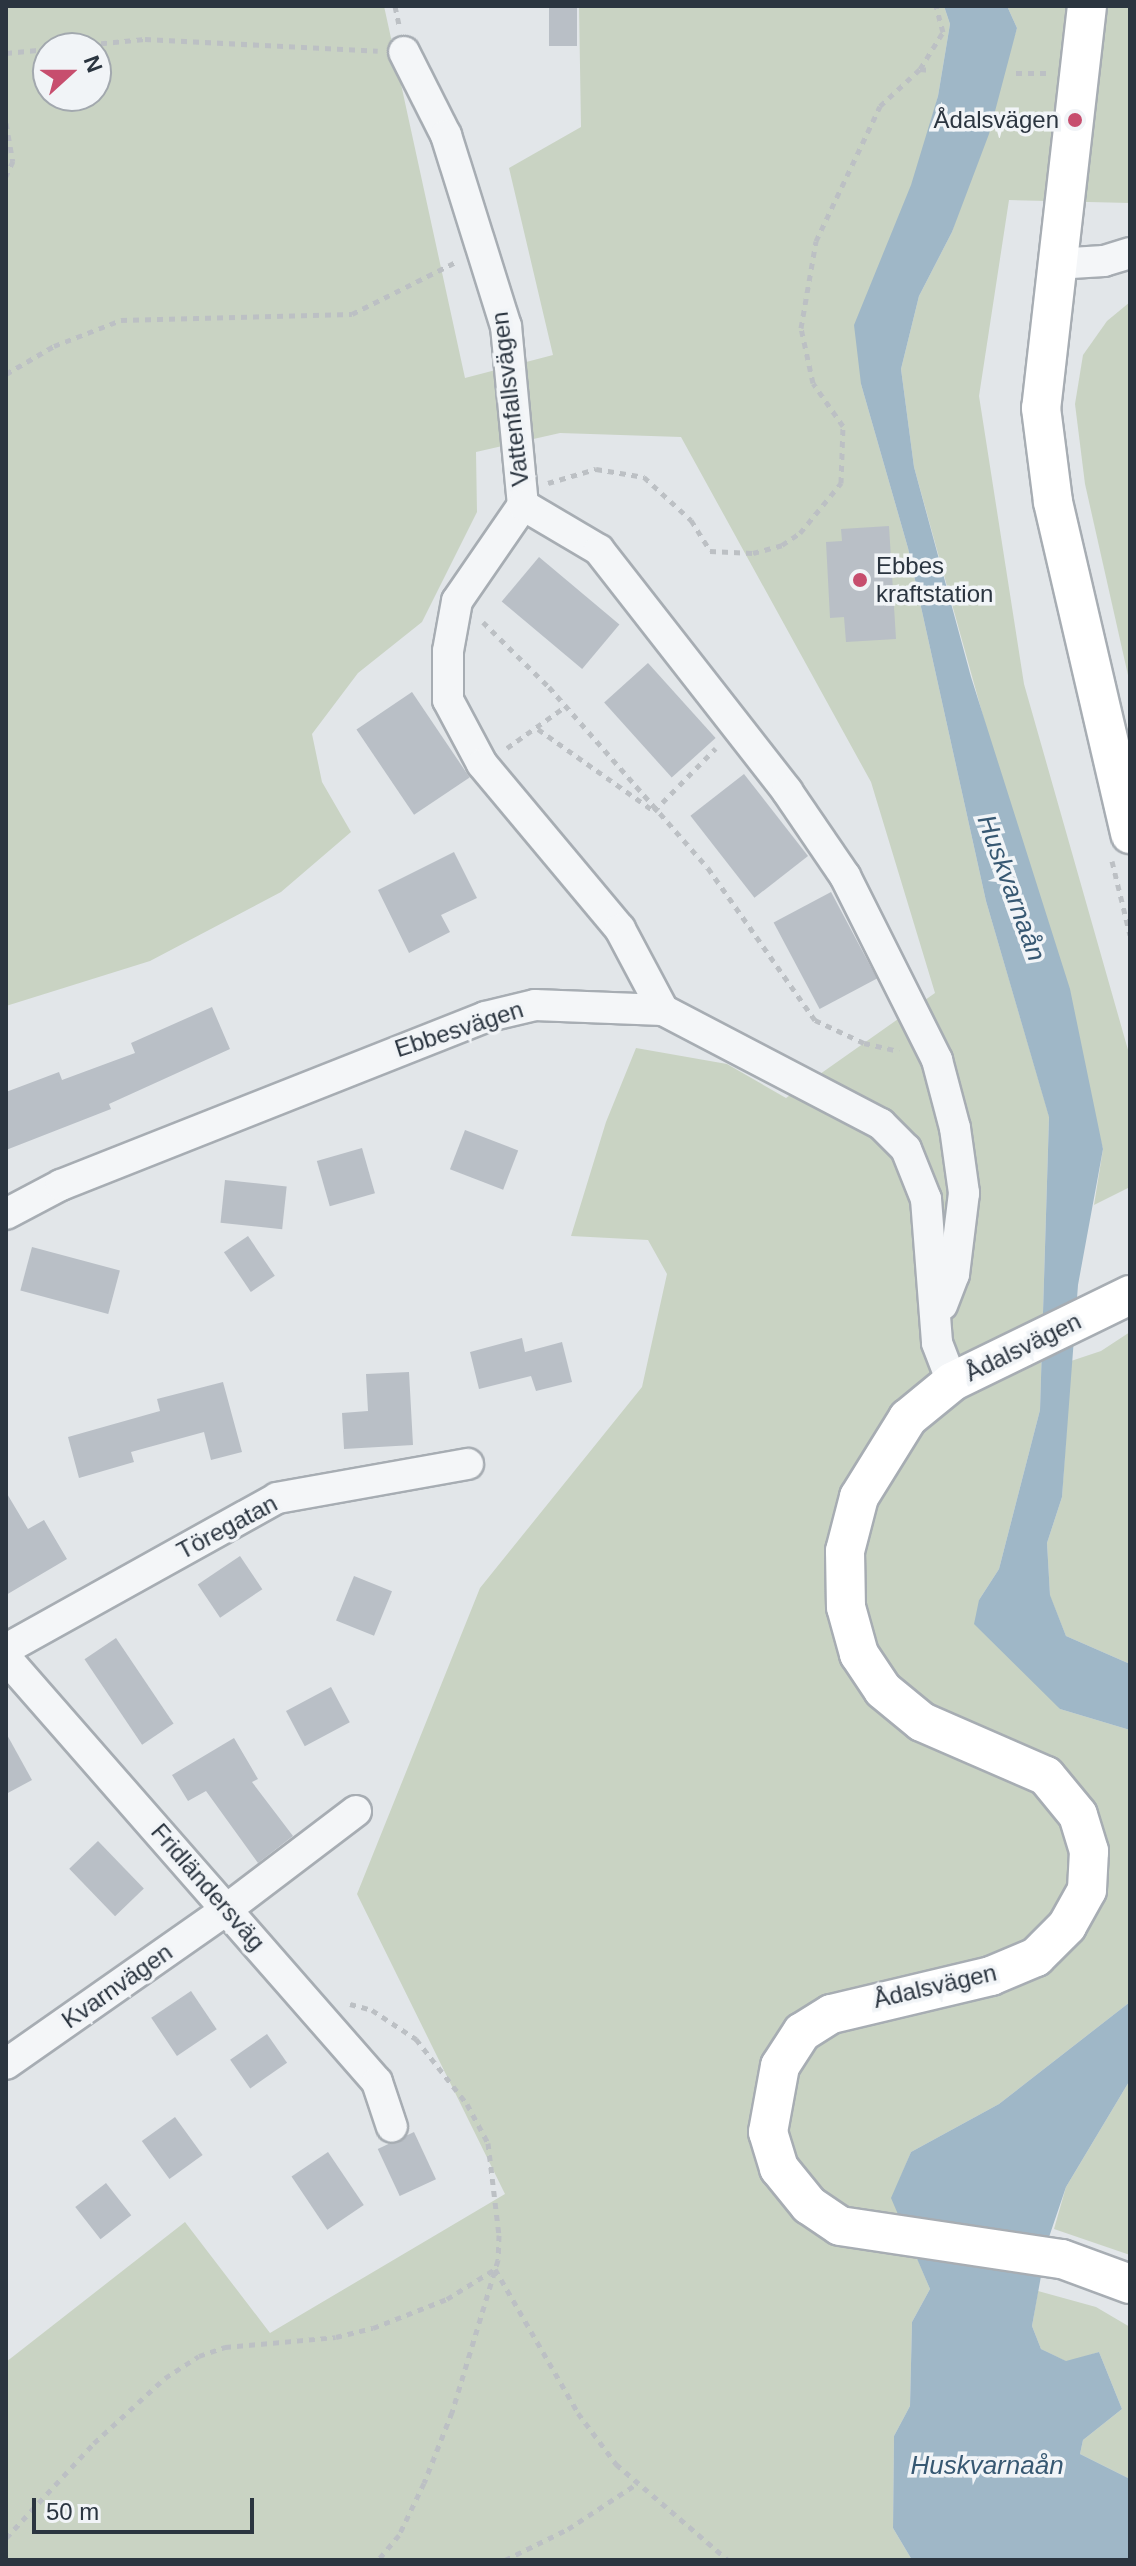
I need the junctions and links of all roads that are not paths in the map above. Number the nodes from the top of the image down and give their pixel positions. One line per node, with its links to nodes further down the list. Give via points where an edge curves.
1 (1087, 6): 4 (main road)
2 (404, 52): 5 (street, Vattenfallsvägen, via 446,135 506,326)
3 (1130, 253): 4 (street, via 1104,261)
4 (1055, 264): 6 (main road, via 1041,408 1045,447)
5 (523, 505): 7 (street, Vattenfallsvägen, via 457,601 448,651 448,700 482,764 620,929); 10 (street, via 599,550 787,791 845,876 937,1060 955,1128 964,1193 954,1274)
6 (1130, 834)
7 (663, 1010): 8 (street, Ebbesvägen, via 535,1005 485,1017 75,1179); 10 (street, Ebbesvägen, via 881,1124 906,1149 926,1199)
8 (6, 1214)
9 (1130, 1295): 11 (main road, Ådalsvägen)
10 (935, 1323): 11 (street, Ebbesvägen)
11 (967, 1375): 19 (main road, Ådalsvägen, via 908,1418 859,1497 845,1551 846,1607 859,1654 883,1690 922,1722 1046,1776 1078,1815 1089,1851 1087,1890 1067,1926 1036,1957 991,1976 831,2014 802,2032 780,2066 768,2132 779,2168 809,2205 840,2226 1062,2259)
12 (468, 1464): 13 (street, Töregatan, via 277,1498)
13 (6, 1649)
14 (6, 1658): 16 (street, Fridländersväg)
15 (356, 1811): 16 (street, Kvarnvägen)
16 (227, 1909): 17 (street, Kvarnvägen); 18 (street, Fridländersväg, via 377,2082)
17 (6, 2064)
18 (392, 2127)
19 (1130, 2284)

